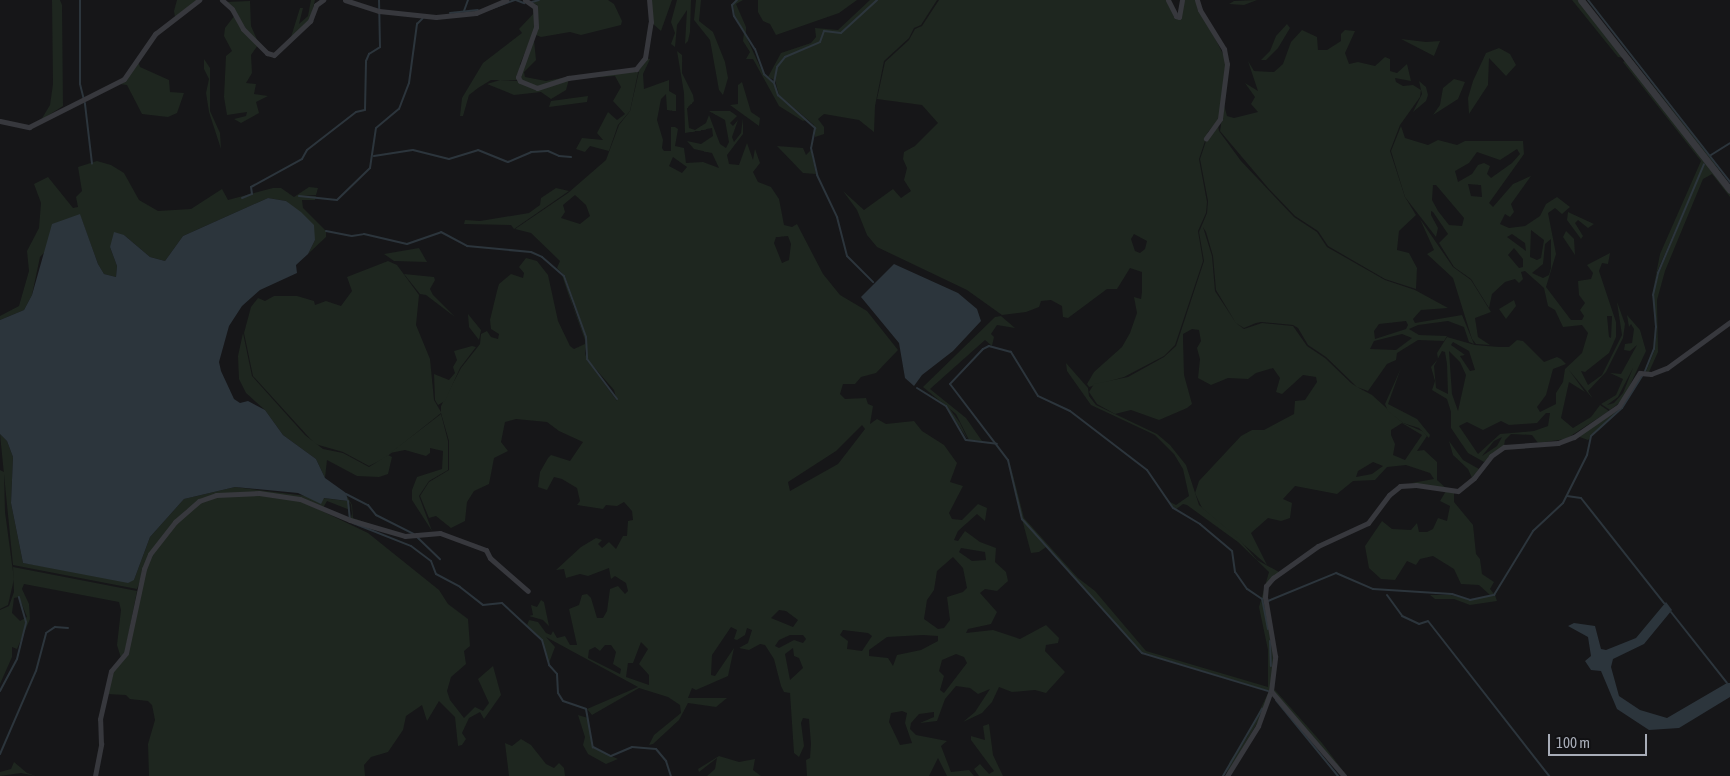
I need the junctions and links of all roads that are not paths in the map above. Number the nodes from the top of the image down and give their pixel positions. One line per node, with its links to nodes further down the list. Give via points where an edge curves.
1 (199, 0): 12 (street, via 155,34 124,79 29,127)
2 (222, 0): 3 (street, via 243,29 267,53 274,55 306,26)
3 (323, 0)
4 (345, 0): 5 (street, via 379,11 436,17 476,13)
5 (506, 0)
6 (525, 0): 7 (street, via 534,7 536,27 518,77 537,88 568,78 636,69 645,58 651,22)
7 (649, 0)
8 (1168, 0): 9 (street, via 1179,17)
9 (1182, 0)
10 (1197, 0): 13 (street, via 1224,49 1227,64 1220,119)
11 (1581, 0): 14 (street)
12 (0, 121)
13 (1206, 138)
14 (1730, 190)
15 (1730, 322): 17 (street, via 1667,368 1640,373 1619,406 1574,438 1504,447 1458,491 1416,484 1400,486 1368,523 1318,546 1273,578 1266,586 1265,597 1275,656)
16 (528, 592): 18 (street, via 490,558 486,550 440,533 405,536 350,520 300,499 259,492 224,494 200,501 175,522 150,554 144,569 126,653 111,671 100,720 101,744)
17 (1271, 691): 19 (street, via 1263,715); 20 (street)
18 (95, 776)
19 (1227, 776)
20 (1344, 776)

